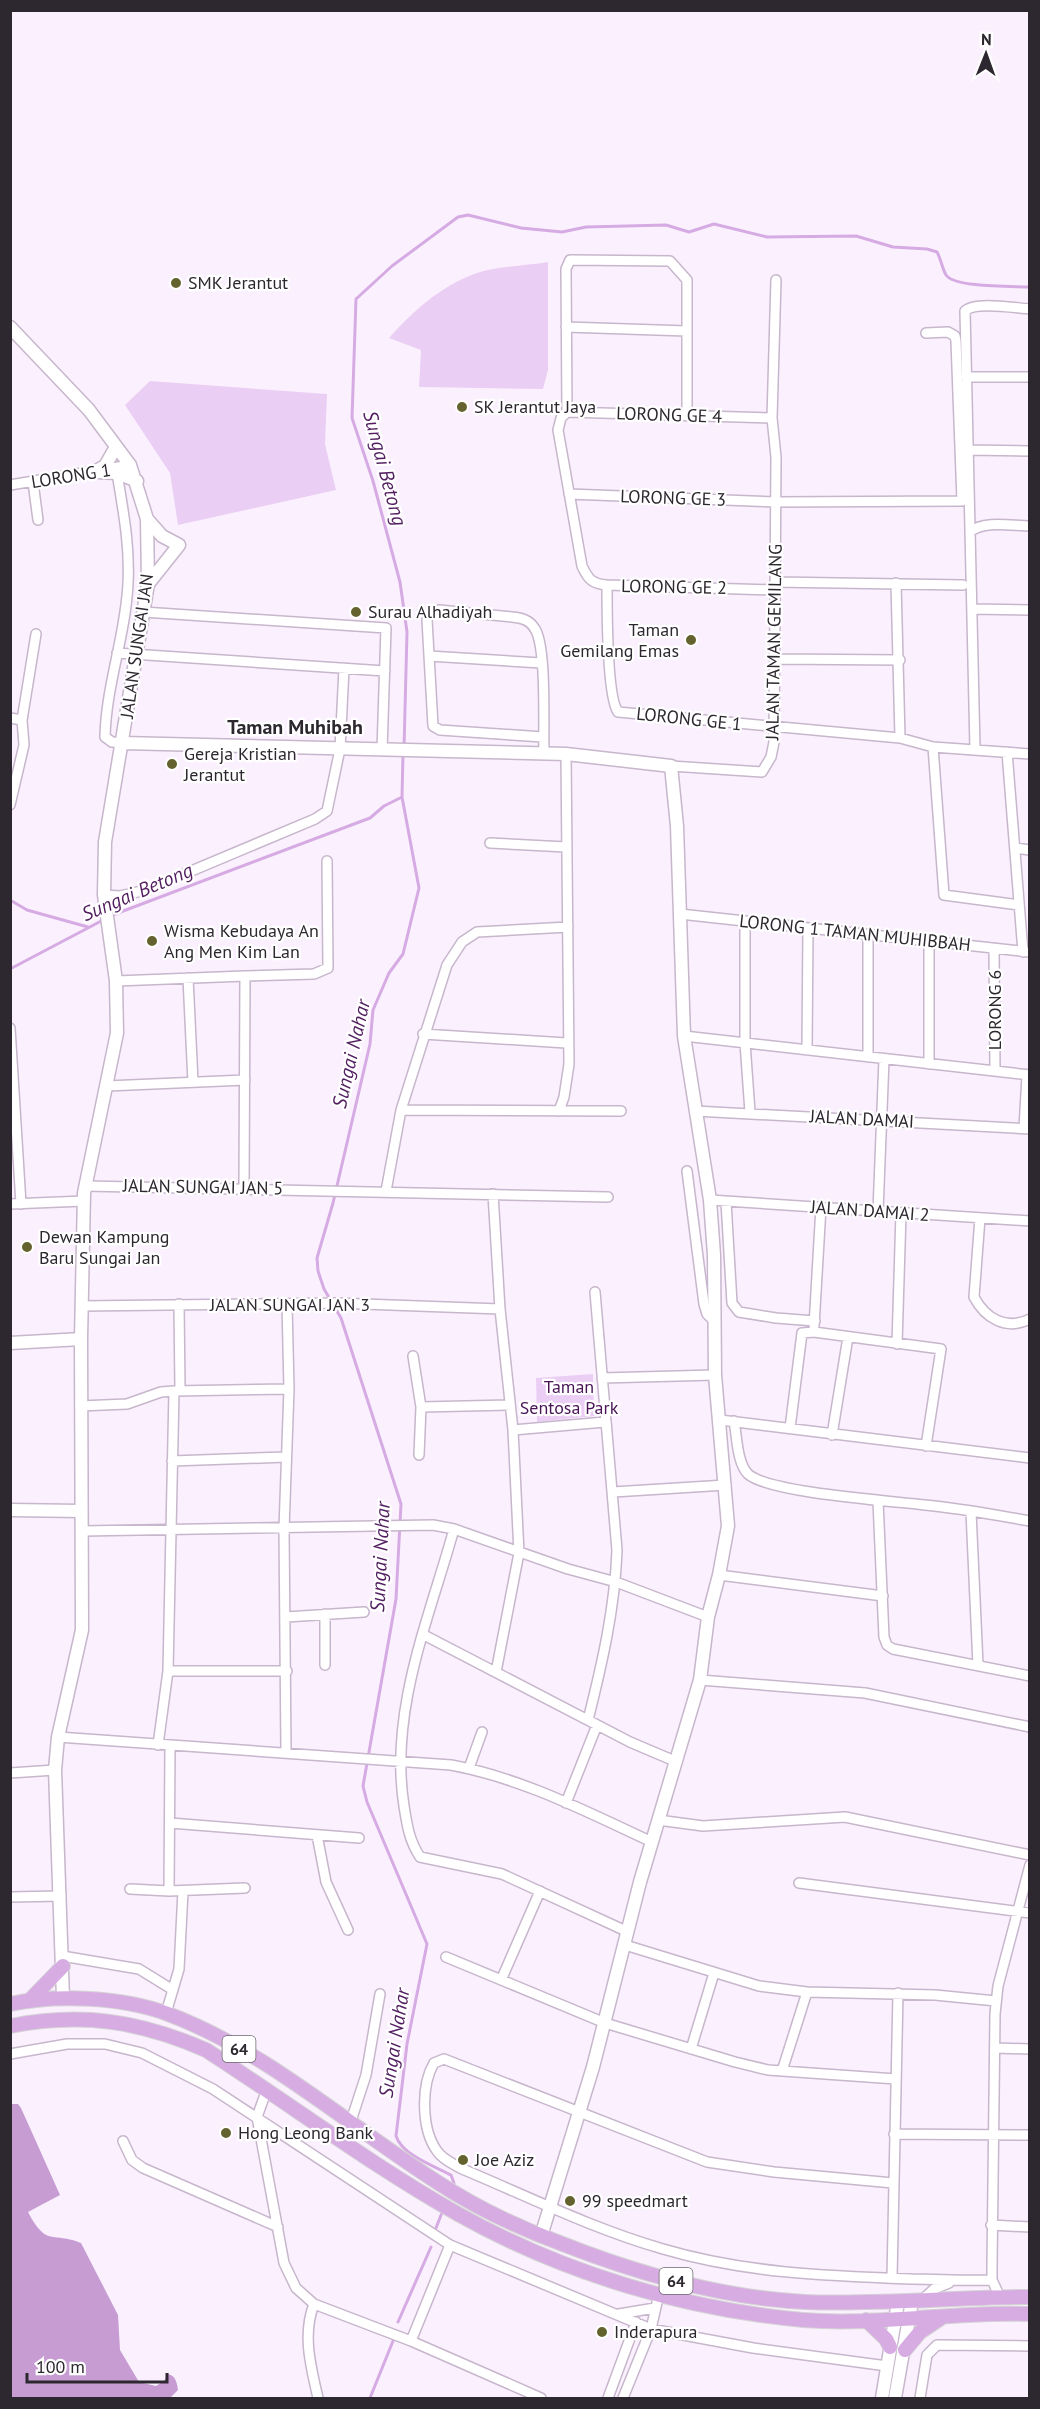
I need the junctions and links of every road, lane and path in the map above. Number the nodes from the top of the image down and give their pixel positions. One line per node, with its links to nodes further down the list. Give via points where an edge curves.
1 (776, 280): 11 (street, JALAN TAMAN GEMILANG)
2 (1029, 309): 7 (street, via 969,306 965,311)
3 (10, 327): 12 (street, JALAN SUNGAI JAN, via 89,410)
4 (566, 327): 5 (street); 5 (street, via 566,269 570,260 670,261 687,280); 9 (street)
5 (687, 331): 10 (street)
6 (926, 333): 22 (street, LORONG GE 3, via 948,332 955,336 962,501)
7 (966, 377): 8 (street); 13 (street)
8 (1029, 377)
9 (567, 412): 10 (street, LORONG GE 4); 21 (street, via 558,430)
10 (687, 416): 11 (street, LORONG GE 4)
11 (772, 418): 22 (street, JALAN TAMAN GEMILANG, via 776,438)
12 (116, 447): 15 (street, JALAN SUNGAI JAN); 16 (street, via 105,466)
13 (968, 450): 14 (street); 26 (street)
14 (1029, 451)
15 (130, 465): 16 (street, LORONG 1); 18 (street, JALAN SUNGAI JAN)
16 (95, 472): 17 (street); 19 (street, LORONG 1)
17 (117, 473): 18 (street); 36 (street, via 128,539 128,584)
18 (137, 481): 23 (street, JALAN SUNGAI JAN)
19 (33, 483): 20 (street, LORONG 1); 24 (street)
20 (10, 485)
21 (569, 494): 22 (street, LORONG GE 3); 29 (street, LORONG GE 2, via 582,566 593,582)
22 (776, 502): 31 (street, JALAN TAMAN GEMILANG)
23 (147, 519): 28 (street, JALAN SUNGAI JAN); 28 (street, via 162,536 179,545)
24 (38, 520)
25 (1029, 526): 26 (street, via 989,525)
26 (970, 531): 32 (street)
27 (896, 583): 30 (street, LORONG GE 2); 31 (street, LORONG GE 2); 40 (street)
28 (148, 584): 34 (street, JALAN SUNGAI JAN)
29 (607, 585): 31 (street, LORONG GE 2); 46 (street, LORONG GE 1, via 617,710)
30 (963, 585)
31 (775, 586): 39 (street, JALAN TAMAN GEMILANG)
32 (972, 609): 33 (street); 52 (street)
33 (1029, 610)
34 (143, 612): 37 (street, JALAN SUNGAI JAN); 43 (street, via 386,628)
35 (36, 634): 45 (street)
36 (117, 653): 37 (street); 49 (street, via 105,737)
37 (137, 656): 42 (street); 49 (street, JALAN SUNGAI JAN)
38 (429, 656): 41 (street); 41 (street, via 427,620 431,612 439,610 529,621 538,633); 47 (street, via 431,722 435,728)
39 (775, 659): 40 (street); 46 (street, JALAN TAMAN GEMILANG)
40 (900, 660): 48 (street)
41 (541, 663): 47 (street)
42 (344, 668): 43 (street); 51 (street)
43 (385, 670): 53 (street)
44 (10, 718): 45 (street)
45 (22, 720): 59 (street, via 24,745)
46 (774, 728): 48 (street); 58 (street, JALAN TAMAN GEMILANG, via 771,757 762,771)
47 (543, 737): 55 (street)
48 (900, 738): 50 (street)
49 (123, 743): 51 (street); 65 (street, JALAN SUNGAI JAN, via 105,842)
50 (933, 747): 52 (street); 66 (street, via 944,895)
51 (340, 749): 53 (street); 65 (street, via 330,806 323,816 146,890)
52 (975, 749): 54 (street)
53 (385, 750): 55 (street)
54 (1007, 752): 57 (street); 62 (street, LORONG 6)
55 (544, 754): 56 (street)
56 (566, 754): 58 (street); 61 (street)
57 (1029, 754)
58 (671, 766): 67 (street)
59 (10, 805)
60 (490, 843): 61 (street)
61 (566, 847): 69 (street)
62 (1015, 848): 63 (street); 66 (street, LORONG 6)
63 (1029, 850)
64 (327, 861): 75 (street, via 328,968 314,974)
65 (105, 899): 77 (street, JALAN SUNGAI JAN)
66 (1019, 905): 74 (street, LORONG 6)
67 (680, 914): 68 (street, LORONG 1 TAMAN MUHIBBAH); 80 (street)
68 (745, 921): 70 (street, LORONG 1 TAMAN MUHIBBAH); 82 (street)
69 (568, 927): 79 (street, via 490,930 467,937 447,965); 81 (street)
70 (808, 928): 71 (street, LORONG 1 TAMAN MUHIBBAH); 83 (street)
71 (868, 934): 72 (street, LORONG 1 TAMAN MUHIBBAH); 84 (street)
72 (929, 941): 73 (street, LORONG 1 TAMAN MUHIBBAH); 86 (street)
73 (994, 949): 74 (street, LORONG 1 TAMAN MUHIBBAH); 87 (street, LORONG 6)
74 (1026, 952)
75 (245, 976): 76 (street); 89 (street)
76 (188, 978): 77 (street); 90 (street)
77 (116, 981): 91 (street, JALAN SUNGAI JAN, via 117,1034)
78 (10, 1028): 98 (street)
79 (423, 1034): 81 (street); 92 (street)
80 (684, 1036): 82 (street); 95 (street)
81 (566, 1043): 93 (street, via 568,1078)
82 (744, 1043): 83 (street); 96 (street)
83 (807, 1050): 84 (street)
84 (868, 1057): 85 (street)
85 (884, 1059): 86 (street); 97 (street)
86 (929, 1064): 87 (street)
87 (995, 1071): 88 (street)
88 (1028, 1075): 99 (street)
89 (245, 1080): 90 (street); 102 (street)
90 (193, 1082): 91 (street)
91 (107, 1086): 101 (street, JALAN SUNGAI JAN)
92 (401, 1110): 93 (street); 103 (street)
93 (559, 1110): 94 (street)
94 (621, 1111)
95 (695, 1111): 96 (street, JALAN DAMAI); 106 (street)
96 (750, 1112): 97 (street, JALAN DAMAI)
97 (881, 1120): 99 (street, JALAN DAMAI); 112 (street)
98 (14, 1123): 110 (street)
99 (1027, 1129)
100 (687, 1171): 122 (street, via 704,1304)
101 (85, 1185): 102 (street, JALAN SUNGAI JAN 5); 107 (street, JALAN SUNGAI JAN)
102 (244, 1187): 103 (street, JALAN SUNGAI JAN 5)
103 (386, 1191): 104 (street, JALAN SUNGAI JAN 5)
104 (492, 1194): 105 (street, JALAN SUNGAI JAN 5); 120 (street)
105 (608, 1197)
106 (710, 1200): 108 (street, JALAN DAMAI 2); 122 (street)
107 (84, 1201): 110 (street); 119 (street, JALAN SUNGAI JAN)
108 (726, 1202): 111 (street, JALAN DAMAI 2); 123 (street, via 732,1303 746,1314)
109 (10, 1204): 110 (street)
110 (21, 1204)
111 (821, 1208): 112 (street, JALAN DAMAI 2); 123 (street)
112 (878, 1211): 113 (street, JALAN DAMAI 2)
113 (901, 1213): 114 (street, JALAN DAMAI 2); 128 (street)
114 (980, 1218): 115 (street, JALAN DAMAI 2); 121 (street, via 974,1297 989,1317 1001,1322 1014,1324)
115 (1029, 1221)
116 (595, 1292): 131 (street)
117 (287, 1304): 118 (street, JALAN SUNGAI JAN 3); 120 (street, JALAN SUNGAI JAN 3); 132 (street)
118 (179, 1305): 119 (street, JALAN SUNGAI JAN 3); 133 (street)
119 (81, 1306): 126 (street, JALAN SUNGAI JAN)
120 (500, 1309): 134 (street)
121 (1029, 1319)
122 (713, 1320): 130 (street)
123 (815, 1321): 124 (street)
124 (814, 1332): 125 (street); 140 (street, via 802,1333)
125 (848, 1337): 128 (street); 142 (street)
126 (81, 1339): 127 (street); 135 (street, JALAN SUNGAI JAN)
127 (10, 1343)
128 (897, 1344): 143 (street, via 941,1349)
129 (413, 1356): 136 (street)
130 (715, 1375): 131 (street); 137 (street)
131 (602, 1378): 139 (street)
132 (289, 1389): 133 (street); 145 (street)
133 (177, 1390): 135 (street, via 127,1404); 147 (street)
134 (510, 1405): 136 (street); 141 (street)
135 (80, 1407): 152 (street, JALAN SUNGAI JAN)
136 (421, 1407): 144 (street)
137 (720, 1420): 138 (street); 148 (street)
138 (734, 1421): 140 (street); 150 (street, via 742,1466 756,1480)
139 (605, 1422): 141 (street); 149 (street)
140 (790, 1428): 142 (street)
141 (513, 1430): 159 (street)
142 (832, 1435): 143 (street)
143 (926, 1446): 146 (street)
144 (419, 1455)
145 (286, 1457): 147 (street); 155 (street)
146 (1029, 1458)
147 (172, 1461): 158 (street)
148 (726, 1485): 149 (street); 160 (street, via 728,1526)
149 (613, 1492): 161 (street)
150 (878, 1501): 153 (street); 162 (street)
151 (10, 1510): 152 (street)
152 (81, 1511): 157 (street, JALAN SUNGAI JAN)
153 (971, 1512): 154 (street); 169 (street)
154 (1029, 1521)
155 (284, 1529): 156 (street, via 433,1525); 158 (street); 165 (street)
156 (454, 1529): 159 (street); 167 (street)
157 (81, 1531): 158 (street); 178 (street, JALAN SUNGAI JAN, via 82,1630)
158 (171, 1531): 170 (street)
159 (519, 1553): 161 (street); 172 (street)
160 (719, 1575): 162 (street); 166 (street)
161 (616, 1582): 166 (street); 175 (street)
162 (883, 1596): 169 (street, via 887,1646)
163 (364, 1612): 164 (street)
164 (325, 1614): 165 (street); 168 (street)
165 (286, 1617): 171 (street)
166 (708, 1617): 174 (street)
167 (424, 1635): 172 (street); 182 (street, via 401,1726)
168 (325, 1665)
169 (978, 1665): 173 (street)
170 (168, 1671): 171 (street); 179 (street)
171 (287, 1671): 181 (street)
172 (496, 1672): 175 (street)
173 (1029, 1676)
174 (700, 1680): 176 (street, via 865,1693); 183 (street)
175 (593, 1722): 183 (street); 187 (street)
176 (1029, 1727)
177 (482, 1732): 184 (street)
178 (58, 1737): 179 (street); 186 (street, JALAN SUNGAI JAN)
179 (158, 1745): 180 (street)
180 (170, 1746): 181 (street); 189 (street)
181 (286, 1752): 182 (street)
182 (400, 1762): 184 (street); 200 (street, via 410,1842 420,1857 502,1874)
183 (677, 1762): 188 (street)
184 (469, 1768): 187 (street)
185 (12, 1770): 186 (street)
186 (55, 1770): 201 (street, JALAN SUNGAI JAN)
187 (566, 1803): 192 (street)
188 (658, 1820): 192 (street); 193 (street, via 704,1826 845,1817)
189 (170, 1823): 190 (street); 198 (street)
190 (316, 1835): 191 (street); 205 (street, via 326,1882)
191 (359, 1838)
192 (652, 1842): 206 (street)
193 (1029, 1855)
194 (1029, 1865): 203 (street)
195 (799, 1883): 203 (street)
196 (245, 1888): 199 (street)
197 (130, 1889): 198 (street)
198 (169, 1891): 199 (street)
199 (183, 1891): 212 (street, via 179,1969)
200 (540, 1891): 206 (street); 211 (street)
201 (62, 1896): 202 (street); 209 (street, JALAN SUNGAI JAN)
202 (10, 1897)
203 (1018, 1911): 204 (street); 218 (street)
204 (1029, 1913)
205 (348, 1930)
206 (626, 1931): 207 (street)
207 (625, 1945): 210 (street); 222 (street)
208 (446, 1957): 211 (street)
209 (62, 1961): 212 (street, via 139,1969); 216 (street, JALAN SUNGAI JAN); 217 (main road)
210 (714, 1973): 213 (street, via 759,1986); 227 (street)
211 (502, 1978): 222 (street)
212 (173, 1990): 220 (street)
213 (807, 1992): 214 (street); 230 (street)
214 (898, 1993): 218 (street); 231 (street)
215 (380, 1994): 235 (street, via 366,2075)
216 (63, 1998): 217 (main road, 64); 220 (main road, 64); 223 (main road, via 71,2011 114,2015)
217 (30, 2000): 219 (main road, 64)
218 (996, 2001): 226 (street)
219 (10, 2004)
220 (166, 2013): 235 (main road, 64, via 218,2036)
221 (34, 2022): 223 (main road, 64, via 65,2019); 224 (main road, 64); 225 (street)
222 (605, 2023): 227 (street); 233 (street)
223 (126, 2024): 232 (main road, 64, via 171,2035 206,2050)
224 (10, 2026)
225 (10, 2034)
226 (994, 2048): 228 (street); 237 (street)
227 (691, 2049): 230 (street)
228 (1029, 2049)
229 (10, 2054): 234 (street, via 67,2043 105,2044 142,2054 213,2089)
230 (782, 2071): 231 (street)
231 (896, 2079): 236 (street)
232 (267, 2089): 234 (street); 253 (main road, 64, via 459,2214 563,2265)
233 (579, 2113): 240 (street, via 707,2162); 241 (street); 241 (street, via 449,2061 439,2060 430,2070 426,2102 428,2127 436,2150 460,2168)
234 (257, 2117): 244 (street); 247 (street)
235 (351, 2121): 242 (main road, 64, via 437,2182)
236 (894, 2134): 237 (street); 240 (street)
237 (993, 2135): 238 (street); 243 (street)
238 (1029, 2135)
239 (123, 2141): 244 (street, via 132,2160 142,2168)
240 (893, 2183): 248 (street)
241 (550, 2205): 246 (street); 248 (street, via 645,2243 698,2259 778,2272)
242 (502, 2218): 246 (main road, 64); 253 (main road, via 510,2229 558,2251 650,2281)
243 (991, 2225): 245 (street); 249 (street)
244 (278, 2227): 255 (street, via 289,2278)
245 (1029, 2227)
246 (541, 2236): 254 (main road, 64, via 671,2280 709,2288 804,2302)
247 (450, 2245): 256 (street); 263 (street)
248 (892, 2278): 250 (street)
249 (992, 2280): 250 (street); 251 (street)
250 (952, 2281): 254 (street)
251 (1000, 2297): 252 (main road, 64); 254 (main road, 64)
252 (1029, 2297)
253 (657, 2301): 256 (street, via 638,2313); 260 (main road, 64, via 806,2320); 262 (street)
254 (910, 2301): 259 (street)
255 (314, 2304): 263 (street); 267 (street, via 308,2342)
256 (615, 2314): 261 (street)
257 (1029, 2314): 258 (main road, 64)
258 (942, 2316): 259 (main road, 64); 265 (main road)
259 (903, 2319): 260 (main road, 64); 265 (street)
260 (867, 2320): 265 (main road)
261 (636, 2322): 262 (street); 269 (street)
262 (651, 2329): 266 (street); 270 (street)
263 (411, 2341): 268 (street)
264 (1029, 2346): 273 (street, via 937,2345 927,2355)
265 (897, 2349): 266 (street); 272 (street)
266 (887, 2366): 271 (street)
267 (318, 2398)
268 (541, 2398)
269 (608, 2398)
270 (623, 2398)
271 (882, 2398)
272 (895, 2398)
273 (920, 2398)

